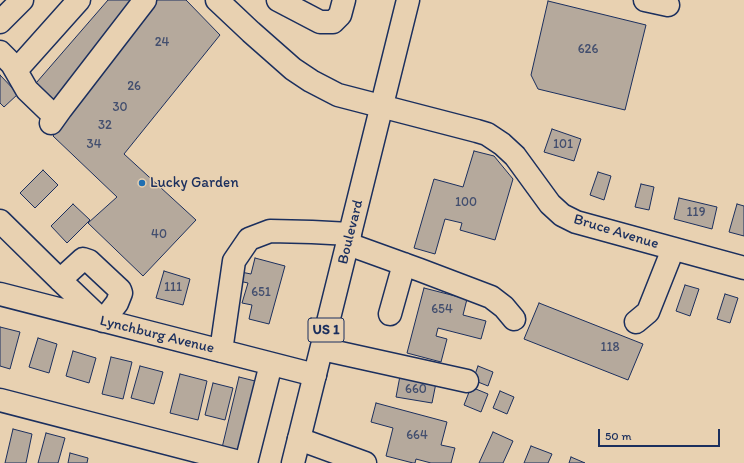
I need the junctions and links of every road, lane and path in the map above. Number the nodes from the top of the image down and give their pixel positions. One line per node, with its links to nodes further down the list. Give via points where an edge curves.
1 (22, 0): 10 (street)
2 (79, 0): 11 (street, via 20,66)
3 (145, 0): 11 (street, via 53,120 27,90)
4 (217, 0): 12 (street, Bruce Avenue, via 250,32 311,81 338,95)
5 (278, 0): 6 (street, via 320,22 333,22 340,15)
6 (344, 0)
7 (408, 0): 12 (street, Boulevard / US 1)
8 (645, 0): 9 (street)
9 (668, 5)
10 (0, 22)
11 (6, 58)
12 (382, 106): 14 (street, Boulevard / US 1); 15 (street, Bruce Avenue, via 487,134 515,156 550,204 562,215 576,222)
13 (0, 221): 18 (street)
14 (349, 239): 16 (street); 24 (street, Boulevard / US 1); 25 (street, via 312,232 270,231 248,239 234,261)
15 (673, 249): 17 (street, Bruce Avenue); 23 (street, via 648,312)
16 (404, 264): 20 (street); 21 (street, via 491,297 504,307)
17 (744, 268)
18 (60, 280): 22 (street); 22 (street, via 83,259 89,261 120,290 117,303)
19 (0, 294): 22 (street, Lynchburg Avenue)
20 (390, 314)
21 (514, 320)
22 (103, 322): 25 (street, Lynchburg Avenue)
23 (636, 322)
24 (322, 349): 27 (street, Boulevard / US 1); 28 (street)
25 (221, 351): 26 (street, Lynchburg Avenue)
26 (271, 364): 27 (street, Lynchburg Avenue); 31 (street)
27 (315, 376): 30 (street, Boulevard / US 1)
28 (467, 381)
29 (0, 400): 31 (street)
30 (299, 439): 32 (street, Boulevard / US 1); 33 (street)
31 (244, 463)
32 (293, 463)
33 (365, 463)

